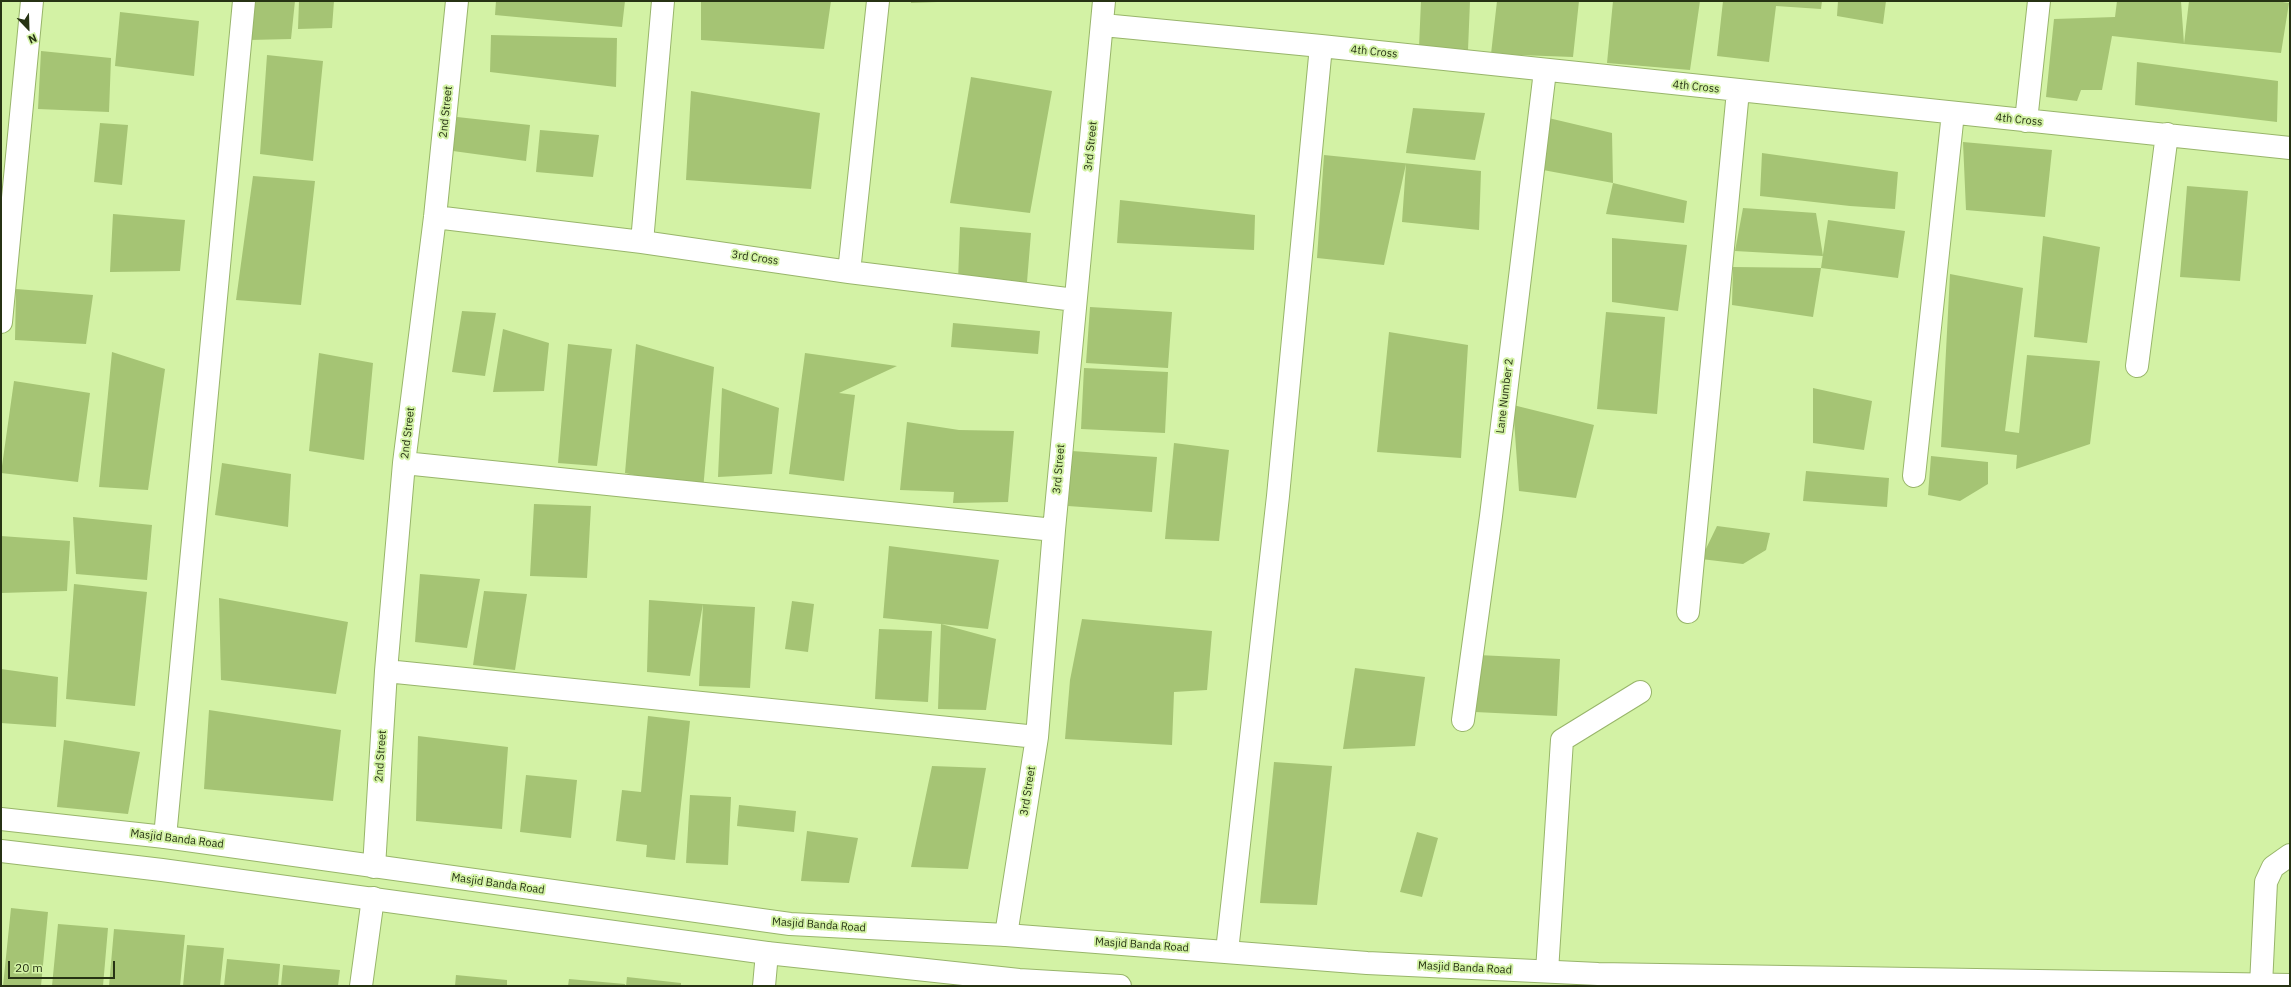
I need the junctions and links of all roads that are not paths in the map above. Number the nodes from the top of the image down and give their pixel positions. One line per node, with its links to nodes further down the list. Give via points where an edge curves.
1 (32, 1): 20 (street)
2 (244, 1): 31 (street)
3 (457, 1): 16 (street, 2nd Street)
4 (663, 1): 17 (street)
5 (878, 1): 18 (street)
6 (1104, 1): 8 (street, 3rd Street)
7 (2039, 1): 13 (street)
8 (1103, 26): 9 (street, 4th Cross); 19 (street, 3rd Street)
9 (1321, 46): 10 (street, 4th Cross); 37 (street, via 1278,496)
10 (1545, 71): 11 (street, 4th Cross); 28 (street, Lane Number 2, via 1491,516)
11 (1738, 91): 12 (street, 4th Cross); 25 (street)
12 (1953, 113): 13 (street, 4th Cross); 23 (street)
13 (2026, 121): 14 (street, 4th Cross)
14 (2168, 134): 15 (street, 4th Cross); 21 (street)
15 (2290, 148)
16 (435, 217): 17 (street, 3rd Cross); 22 (street, 2nd Street)
17 (642, 242): 18 (street, 3rd Cross)
18 (849, 272): 19 (street, 3rd Cross)
19 (1075, 300): 24 (street, 3rd Street)
20 (1, 322)
21 (2137, 366)
22 (404, 463): 24 (street); 26 (street, 2nd Street)
23 (1914, 476)
24 (1054, 530): 29 (street, 3rd Street)
25 (1688, 612)
26 (386, 671): 29 (street); 34 (street, 2nd Street)
27 (1640, 692): 39 (street, via 1562,740)
28 (1463, 720)
29 (1037, 738): 36 (street, 3rd Street)
30 (1, 819): 31 (street, Masjid Banda Road)
31 (165, 837): 34 (street, Masjid Banda Road)
32 (1, 851): 35 (street)
33 (2290, 855): 40 (street, via 2273,867 2266,882)
34 (374, 867): 36 (street, Masjid Banda Road, via 790,924)
35 (373, 898): 38 (street); 42 (street)
36 (1006, 935): 37 (street, Masjid Banda Road)
37 (1227, 951): 39 (street, Masjid Banda Road, via 1366,963)
38 (767, 953): 43 (street); 44 (street, via 1019,980)
39 (1547, 971): 40 (street, Masjid Banda Road, via 1886,980)
40 (2261, 985): 41 (street, Masjid Banda Road)
41 (2290, 985)
42 (361, 986)
43 (764, 986)
44 (1120, 986)

